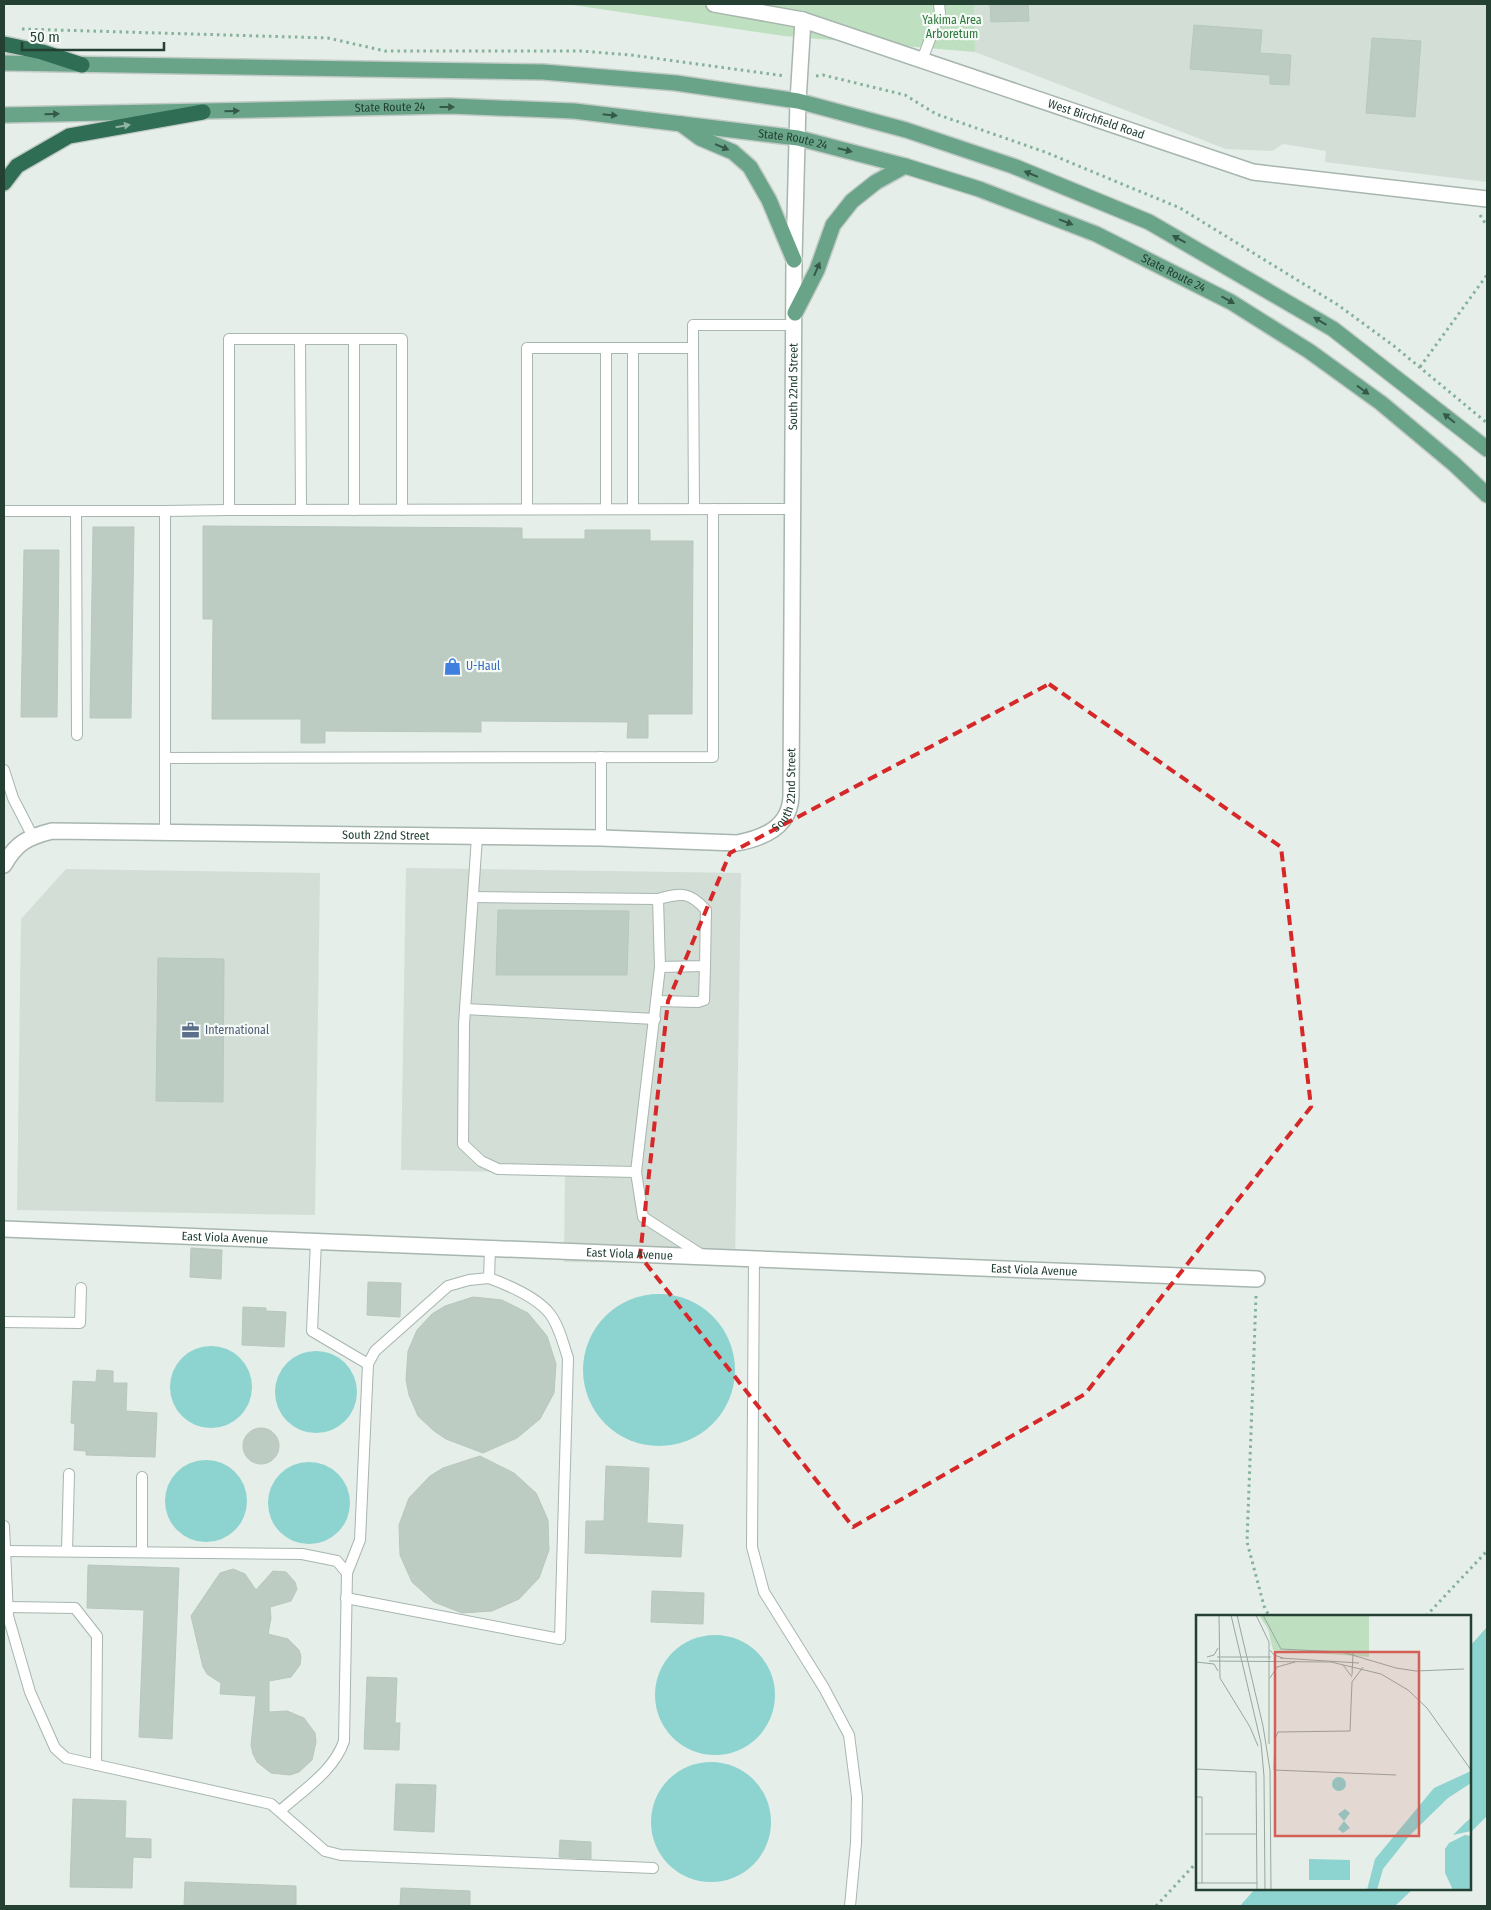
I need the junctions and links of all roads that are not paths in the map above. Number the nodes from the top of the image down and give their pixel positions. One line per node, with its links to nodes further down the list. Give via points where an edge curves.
1 (714, 4): 3 (street, West Birchfield Road)
2 (939, 4): 5 (lane, via 940,12)
3 (803, 20): 5 (street, West Birchfield Road); 8 (street, South 22nd Street)
4 (4, 44): 7 (highway)
5 (922, 60): 15 (street, West Birchfield Road, via 1253,172)
6 (4, 63): 7 (main road)
7 (82, 64): 8 (main road, via 575,73 676,83)
8 (798, 101): 12 (street, South 22nd Street); 23 (main road, one-way to 8, via 1333,329 1149,222 1013,166 906,130)
9 (204, 112): 10 (main road, State Route 24, one-way to 9); 11 (main road, State Route 24, one-way to 11, via 450,106 574,112); 14 (highway, one-way to 9, via 17,166 70,136)
10 (4, 115)
11 (680, 124): 12 (main road, State Route 24); 16 (main road, one-way to 16, via 700,138 733,152 750,167 769,200)
12 (798, 138): 13 (main road, State Route 24, one-way to 13); 16 (street, South 22nd Street)
13 (906, 166): 17 (main road, one-way to 13, via 833,225 852,201 876,182); 24 (main road, State Route 24, one-way to 24, via 979,189 1096,234 1231,302 1309,351 1381,403)
14 (4, 183)
15 (1487, 199)
16 (794, 260): 17 (street, South 22nd Street)
17 (795, 319): 22 (lane, via 694,325); 30 (street, South 22nd Street)
18 (300, 339): 19 (lane); 34 (lane, via 229,339); 35 (lane)
19 (354, 339): 36 (lane); 37 (lane, via 402,339)
20 (606, 348): 21 (lane); 25 (lane, via 527,348); 26 (lane)
21 (633, 348): 22 (lane); 27 (lane)
22 (694, 348): 28 (lane)
23 (1487, 449)
24 (1487, 495)
25 (527, 509): 26 (lane); 37 (lane)
26 (606, 509): 27 (lane)
27 (633, 509): 28 (lane)
28 (694, 509): 29 (lane)
29 (712, 509): 30 (lane); 40 (lane, via 713,758)
30 (793, 509): 45 (street, South 22nd Street, via 791,796 788,814 779,827 753,840 736,843)
31 (4, 510): 32 (lane)
32 (76, 510): 33 (lane); 38 (lane)
33 (165, 510): 34 (lane); 39 (lane)
34 (229, 510): 35 (lane)
35 (300, 510): 36 (lane)
36 (354, 510): 37 (lane)
37 (402, 510)
38 (77, 735)
39 (165, 758): 40 (lane); 42 (lane)
40 (601, 758): 45 (lane)
41 (4, 770): 43 (lane, via 13,798)
42 (165, 833): 43 (street, South 22nd Street, via 52,831); 44 (street, South 22nd Street)
43 (32, 836): 46 (street, South 22nd Street, via 12,850)
44 (477, 837): 45 (street, South 22nd Street); 47 (lane)
45 (601, 838)
46 (4, 865)
47 (473, 897): 48 (lane); 52 (lane)
48 (658, 899): 49 (lane, via 679,893 696,898 706,910); 50 (lane)
49 (705, 966): 50 (lane); 51 (lane, via 704,1000)
50 (660, 967): 51 (lane)
51 (657, 1001): 53 (lane)
52 (465, 1009): 53 (lane); 54 (lane, via 463,1144 475,1156 498,1169)
53 (655, 1019): 54 (lane)
54 (636, 1172): 58 (lane, via 643,1217)
55 (4, 1229): 56 (street, East Viola Avenue)
56 (316, 1241): 57 (street, East Viola Avenue); 64 (lane, via 312,1331)
57 (490, 1248): 58 (street, East Viola Avenue); 60 (lane)
58 (702, 1256): 59 (street, East Viola Avenue)
59 (754, 1259): 61 (street, East Viola Avenue); 77 (lane, via 752,1547 764,1592 824,1688 849,1735 857,1797)
60 (489, 1278): 64 (lane, via 448,1286 375,1350); 72 (lane, via 516,1288 549,1312 568,1358 560,1639)
61 (1257, 1279)
62 (81, 1288): 63 (lane, via 80,1323)
63 (4, 1322)
64 (368, 1364): 71 (lane, via 360,1540)
65 (70, 1474): 69 (lane)
66 (142, 1477): 70 (lane)
67 (4, 1526): 68 (lane)
68 (5, 1550): 69 (lane); 73 (lane)
69 (67, 1551): 70 (lane)
70 (142, 1552): 71 (lane, via 302,1554 337,1561)
71 (347, 1573): 72 (lane)
72 (346, 1598): 75 (lane, via 344,1741 339,1755 326,1770)
73 (7, 1607): 74 (lane, via 30,1692 55,1748 66,1758); 74 (lane, via 75,1608 97,1636)
74 (96, 1765): 75 (lane, via 271,1804)
75 (280, 1811): 76 (lane, via 325,1851 341,1855)
76 (653, 1868)
77 (850, 1906)

